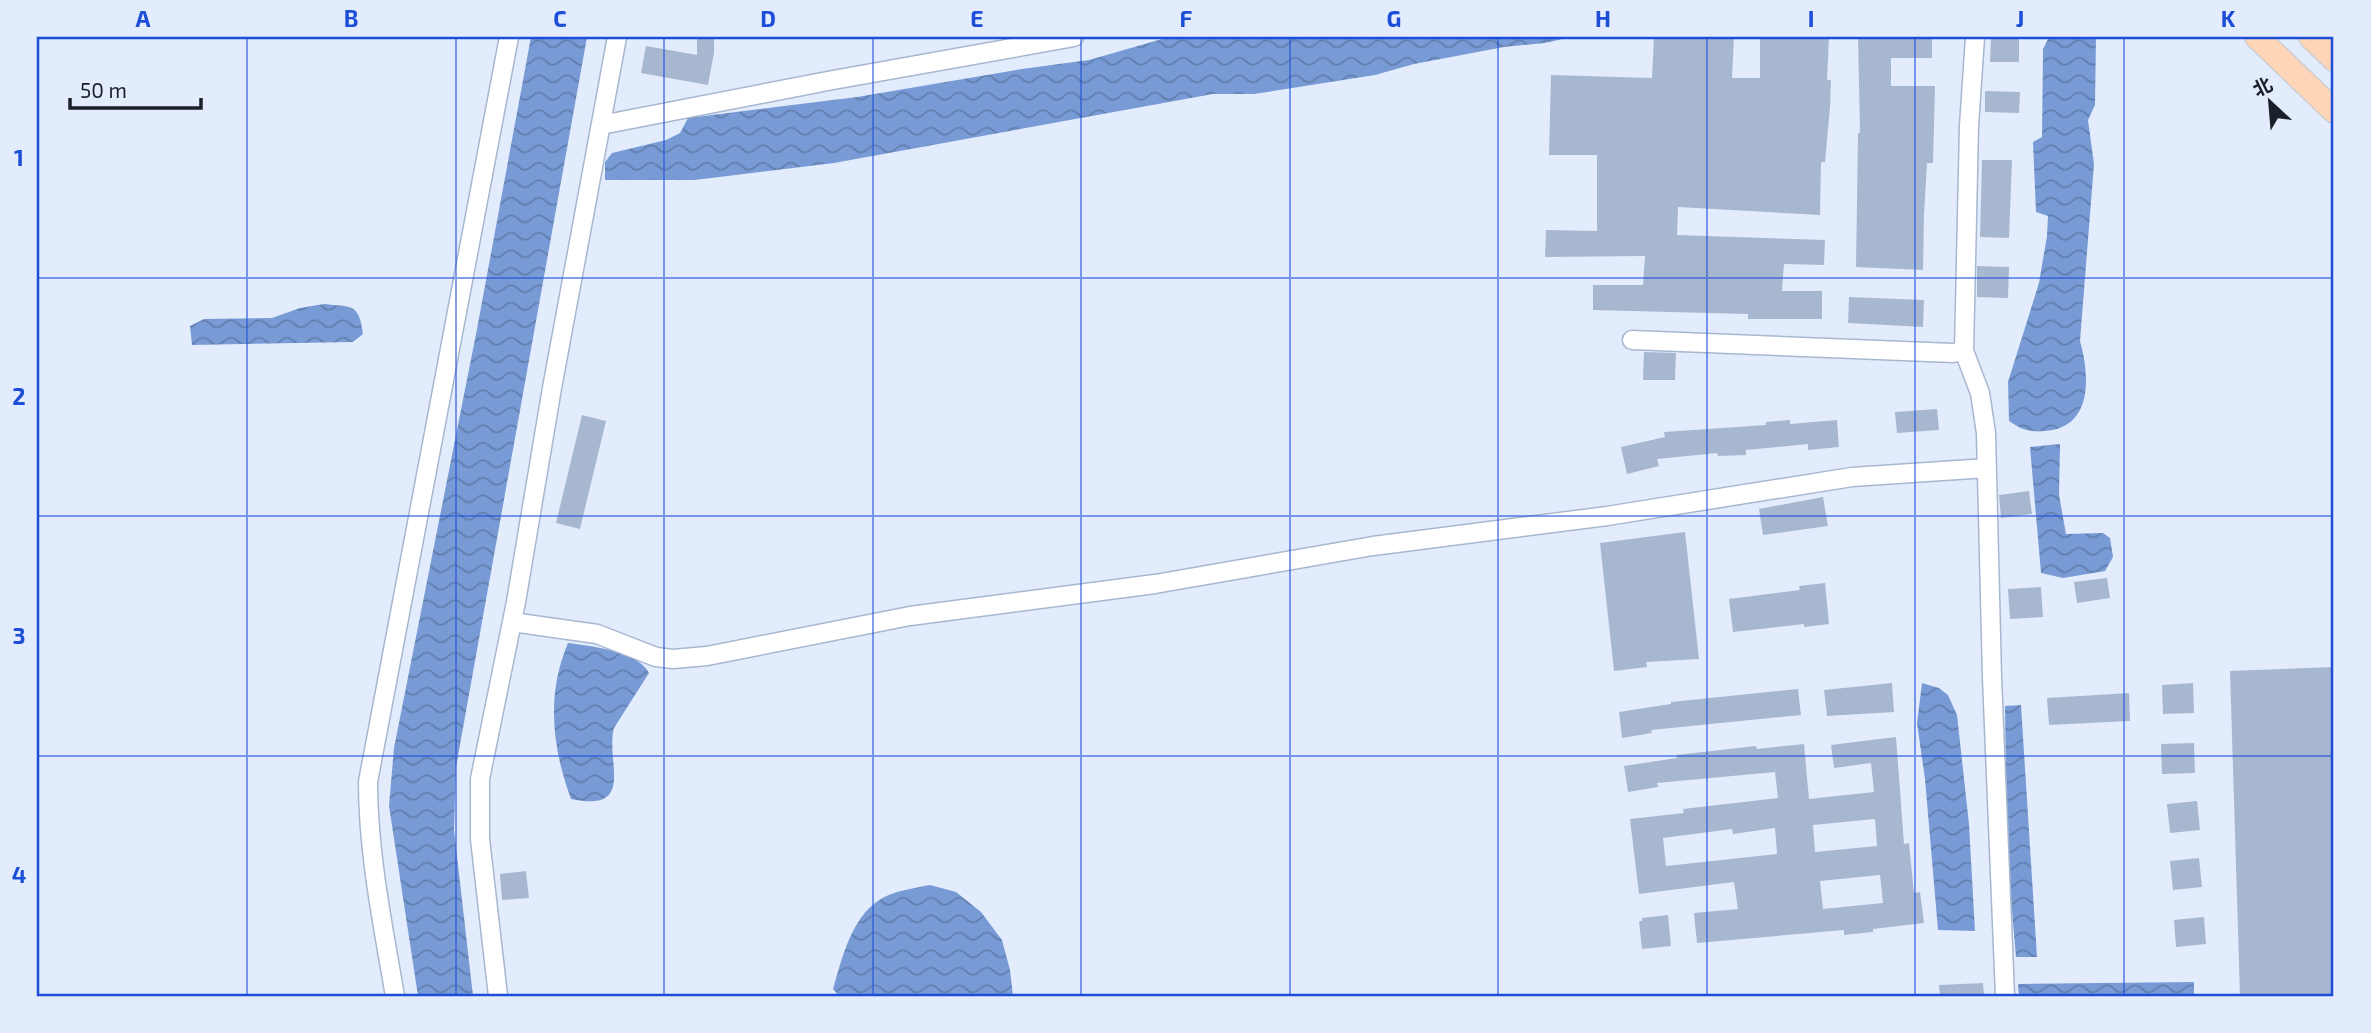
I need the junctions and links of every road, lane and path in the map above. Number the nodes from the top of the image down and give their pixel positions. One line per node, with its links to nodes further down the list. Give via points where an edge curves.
1 (509, 37): 14 (street, via 368,782 379,901)
2 (617, 37): 9 (street)
3 (1074, 37): 9 (street)
4 (1975, 37): 11 (street)
5 (2257, 37): 8 (main road)
6 (2311, 37): 7 (main road)
7 (2334, 60)
8 (2334, 111)
9 (601, 125): 13 (street)
10 (1632, 340): 11 (street)
11 (1964, 351): 12 (street, via 1980,393)
12 (1987, 468): 13 (street, via 1852,477 1607,516 1373,546 1155,583 910,616 707,656 656,657 597,634); 16 (street)
13 (512, 622): 15 (street, via 480,779 480,839)
14 (395, 996)
15 (498, 996)
16 (2005, 996)

